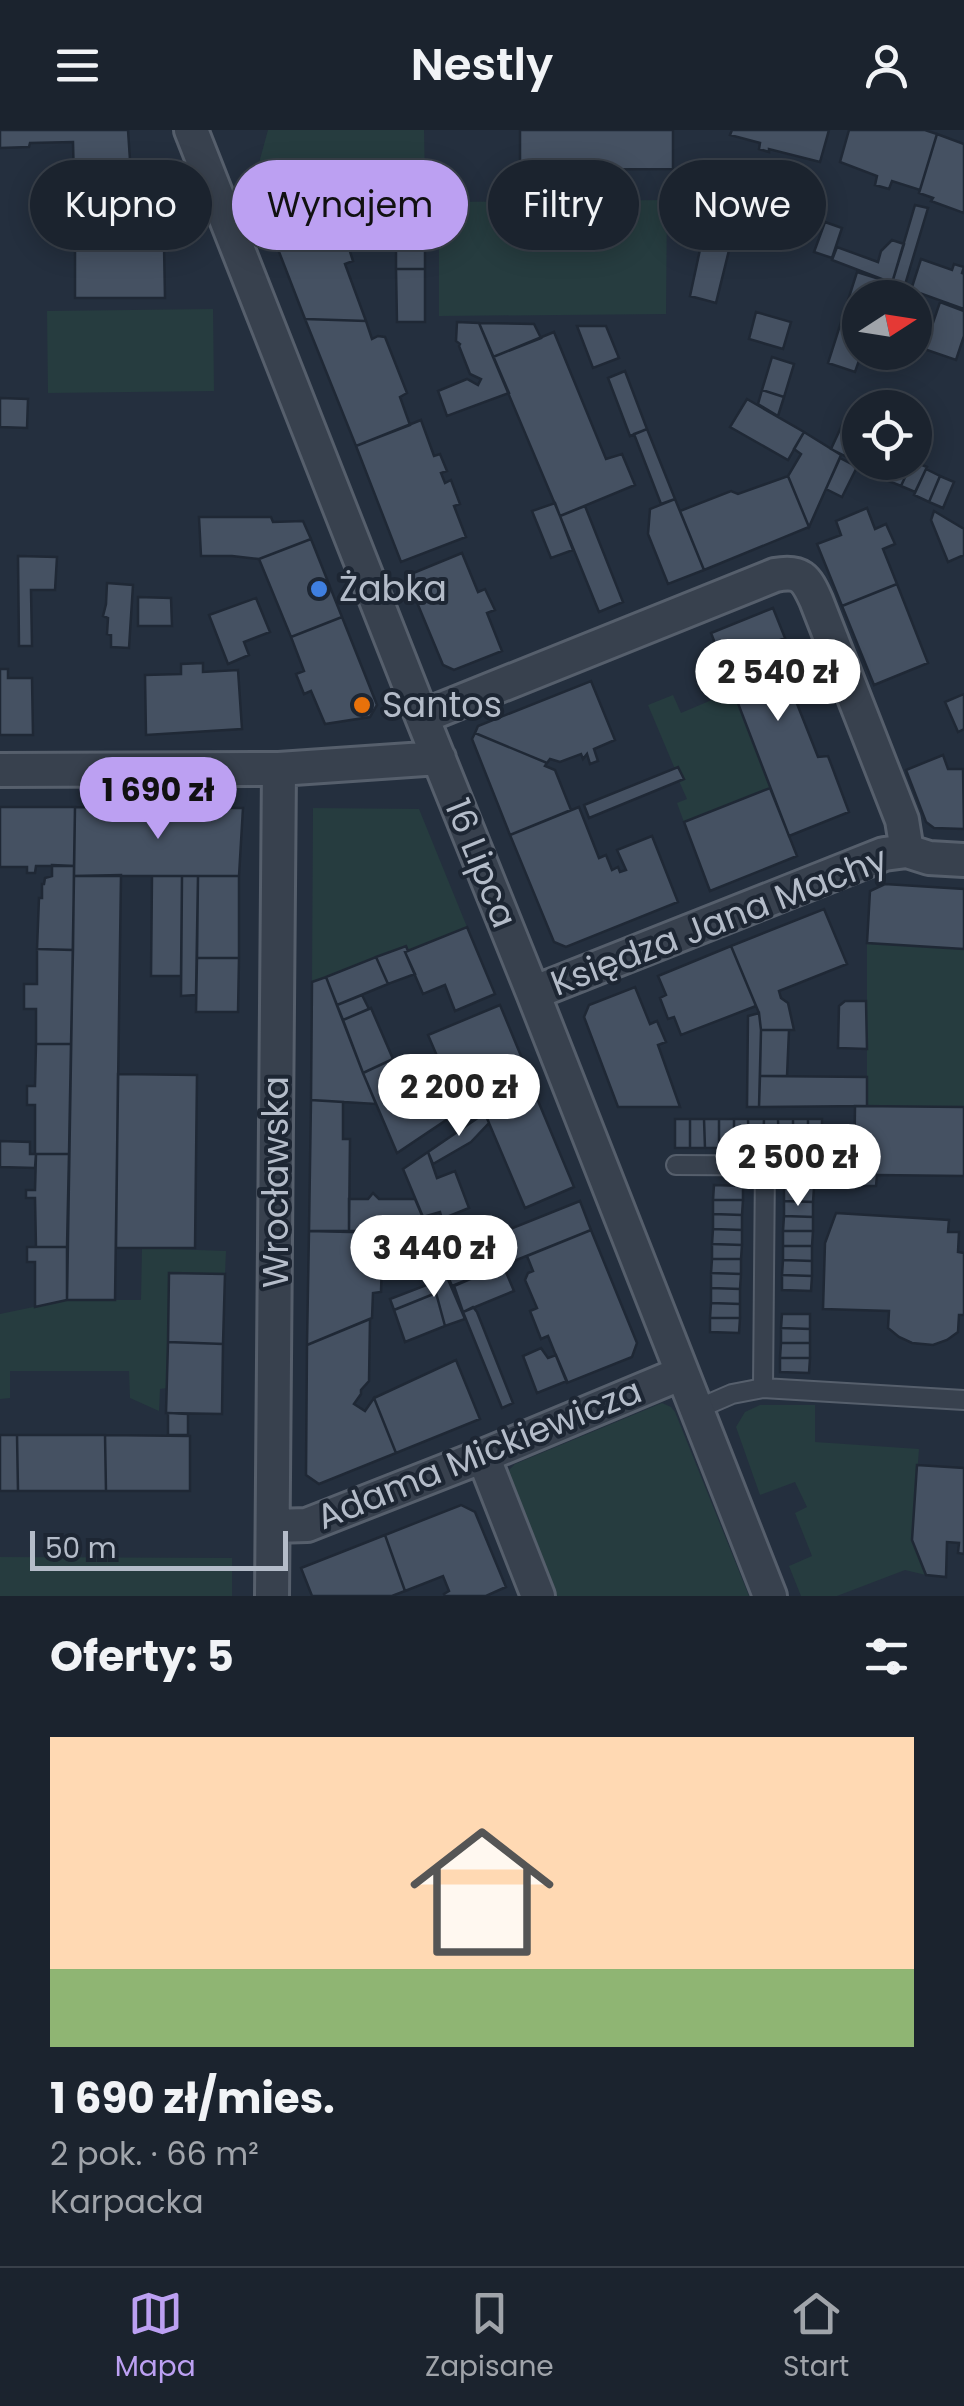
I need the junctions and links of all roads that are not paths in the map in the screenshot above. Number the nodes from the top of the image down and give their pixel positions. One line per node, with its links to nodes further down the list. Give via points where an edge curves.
1 (190, 130): 2 (street, 16 Lipca)
2 (422, 717): 3 (street, 16 Lipca); 6 (street, via 775,575 799,575 816,600 902,820)
3 (439, 758): 4 (street); 8 (street, 16 Lipca)
4 (278, 768): 5 (street); 17 (street, Wrocławska)
5 (0, 770)
6 (906, 851): 7 (street, Księdza Jana Machy); 8 (street, Księdza Jana Machy)
7 (964, 860)
8 (533, 992): 12 (street, 16 Lipca)
9 (676, 1166): 10 (lane)
10 (765, 1166): 11 (lane); 13 (lane)
11 (823, 1166)
12 (682, 1373): 15 (street, 16 Lipca); 16 (street, Adama Mickiewicza)
13 (763, 1388): 14 (lane); 15 (lane)
14 (964, 1400)
15 (695, 1410): 20 (street, 16 Lipca)
16 (483, 1456): 17 (street, Adama Mickiewicza, via 307,1524); 19 (street)
17 (274, 1526): 18 (street, Wrocławska)
18 (272, 1596)
19 (538, 1596)
20 (770, 1596)

